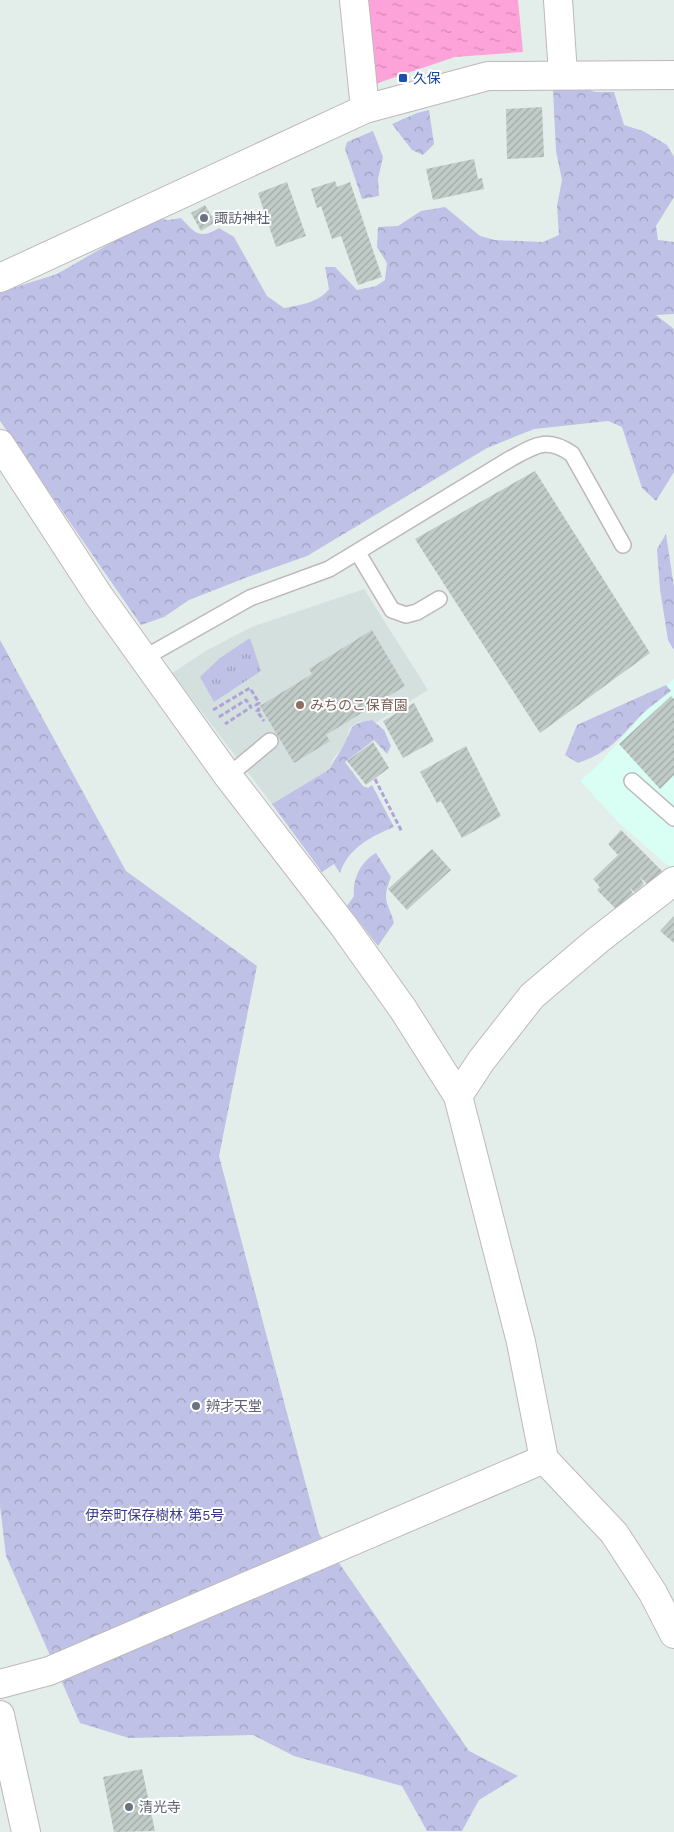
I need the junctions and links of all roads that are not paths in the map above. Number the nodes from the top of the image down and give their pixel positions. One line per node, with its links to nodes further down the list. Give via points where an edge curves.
1 (354, 0): 5 (street)
2 (558, 0): 3 (street)
3 (563, 74): 4 (street); 5 (street, via 488,76)
4 (674, 75)
5 (365, 109): 6 (street)
6 (0, 278)
7 (0, 444): 11 (street, via 99,596)
8 (623, 545): 9 (lane, via 572,454 558,445 539,444)
9 (358, 553): 10 (lane, via 392,610 406,615 418,612); 11 (lane, via 329,569 250,598)
10 (439, 599)
11 (144, 658): 13 (street)
12 (270, 741): 13 (lane)
13 (237, 769): 17 (street, via 398,1001)
14 (632, 781): 15 (lane)
15 (674, 818)
16 (674, 881): 17 (street, via 532,996)
17 (458, 1096): 18 (street, via 521,1342)
18 (544, 1459): 19 (street, via 614,1533 653,1593); 20 (street, via 49,1671)
19 (674, 1634)
20 (0, 1684)
21 (0, 1715): 22 (street)
22 (26, 1832)

